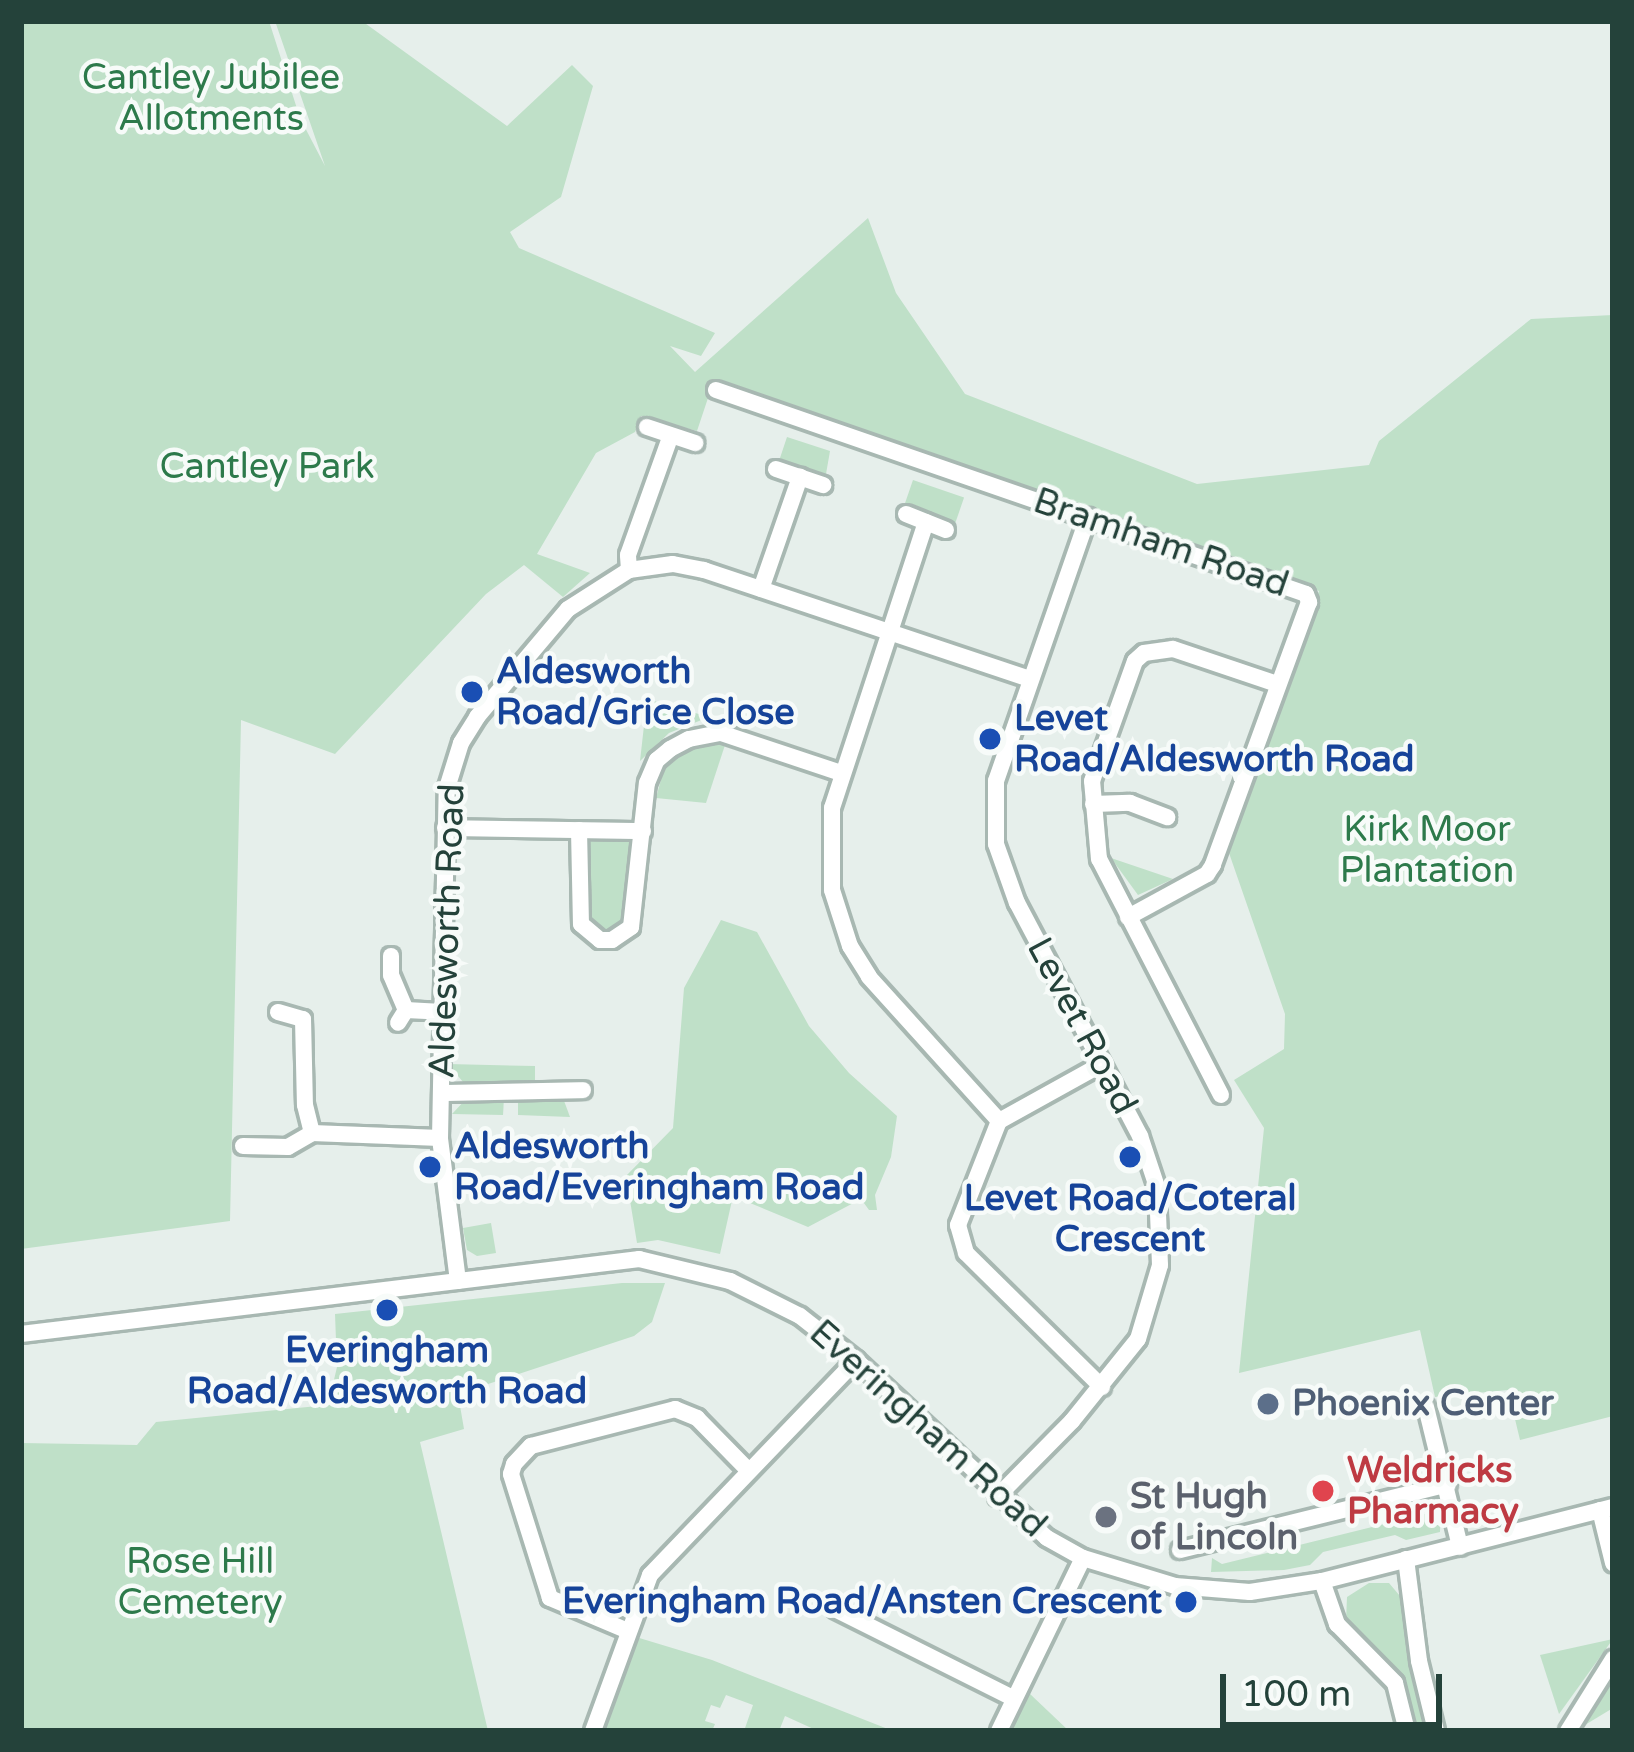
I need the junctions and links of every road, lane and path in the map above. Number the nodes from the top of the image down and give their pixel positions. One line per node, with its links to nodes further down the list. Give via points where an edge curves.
1 (716, 390): 9 (street, Bramham Road)
2 (647, 427): 3 (street)
3 (671, 435): 4 (street); 12 (street)
4 (695, 443)
5 (776, 469): 6 (street)
6 (800, 477): 7 (street); 13 (street)
7 (823, 485)
8 (906, 514): 10 (street)
9 (1088, 517): 15 (street, Levet Road); 16 (street, Bramham Road, via 1306,594)
10 (926, 522): 11 (street); 14 (street)
11 (946, 530)
12 (629, 570): 13 (street, via 673,564); 20 (street, Aldesworth Road, via 568,609 476,717 452,764)
13 (761, 589): 14 (street)
14 (888, 632): 15 (street); 17 (street)
15 (1029, 680): 27 (street, Levet Road, via 996,781 996,844 1017,903)
16 (1276, 684): 18 (street, via 1173,650 1144,653 1092,781); 23 (street, Bramham Road, via 1213,865)
17 (842, 773): 22 (street, via 705,733 657,760); 31 (street, via 830,872 850,946 896,1012)
18 (1093, 804): 19 (street, via 1130,803); 23 (street, via 1096,848)
19 (1166, 817)
20 (445, 828): 21 (street); 26 (street, Aldesworth Road)
21 (579, 830): 22 (street); 22 (street, via 580,924 600,940 632,927)
22 (643, 831)
23 (1128, 917): 30 (street)
24 (391, 956): 26 (street, via 402,1016)
25 (278, 1012): 32 (street, via 303,1019)
26 (442, 1012): 29 (street, Aldesworth Road)
27 (1102, 1064): 31 (street); 38 (street, Levet Road, via 1149,1161 1161,1235 1138,1339)
28 (583, 1090): 29 (street)
29 (442, 1093): 33 (street, Aldesworth Road)
30 (1221, 1095)
31 (999, 1121): 38 (street, via 960,1217 961,1242)
32 (312, 1133): 33 (street); 34 (street, via 287,1147)
33 (440, 1138): 35 (street, Aldesworth Road)
34 (243, 1146)
35 (458, 1281): 36 (street, Everingham Road); 37 (street, Everingham Road, via 661,1262 763,1294)
36 (21, 1334)
37 (856, 1360): 40 (street); 42 (street, Everingham Road)
38 (1102, 1387): 42 (street, Levet Road)
39 (1426, 1407): 41 (street)
40 (748, 1470): 51 (street, via 650,1575); 51 (street, via 697,1418 675,1409 531,1446 514,1464 550,1598)
41 (1448, 1484): 44 (street); 45 (street)
42 (997, 1497): 46 (street, Everingham Road)
43 (1607, 1509): 44 (street, Everingham Road); 48 (street)
44 (1460, 1546): 47 (street, Everingham Road)
45 (1180, 1550)
46 (1083, 1558): 49 (street, Everingham Road, via 1209,1591); 53 (street)
47 (1406, 1559): 49 (street, Everingham Road); 57 (street)
48 (1613, 1563)
49 (1322, 1581): 56 (street, via 1337,1624 1395,1683)
50 (835, 1609): 53 (street)
51 (628, 1631): 54 (street)
52 (1613, 1659): 58 (street)
53 (1013, 1698): 55 (street)
54 (593, 1731)
55 (998, 1731)
56 (1407, 1731)
57 (1436, 1731)
58 (1568, 1731)

